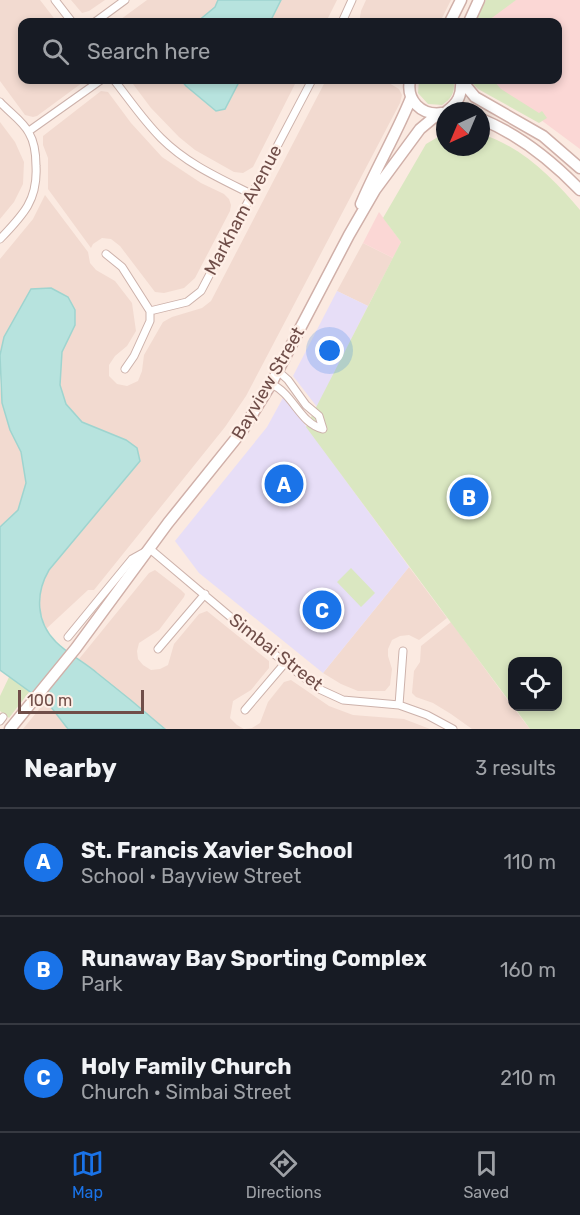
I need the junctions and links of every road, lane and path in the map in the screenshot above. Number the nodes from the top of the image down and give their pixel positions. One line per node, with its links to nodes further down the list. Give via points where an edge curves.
1 (55, 0): 6 (street)
2 (126, 0): 7 (street)
3 (352, 0): 8 (street)
4 (461, 0): 9 (main road)
5 (479, 0): 10 (main road)
6 (69, 18)
7 (101, 18)
8 (344, 18)
9 (452, 18)
10 (471, 18)
11 (95, 84): 22 (street)
12 (117, 84): 27 (street, via 177,152 206,172)
13 (310, 84): 27 (street, Markham Avenue)
14 (461, 84): 18 (main road)
15 (464, 84): 23 (main road, via 483,103)
16 (408, 86): 19 (main road, via 419,108); 28 (main road, Bayview Street, via 402,122 373,175)
17 (0, 102): 22 (street)
18 (457, 102)
19 (436, 112)
20 (436, 118): 28 (main road, Bayview Street, via 424,125 391,166)
21 (490, 124): 24 (main road)
22 (29, 131): 29 (street, via 37,175 33,197 22,216)
23 (549, 141): 24 (main road); 25 (main road)
24 (529, 146): 26 (main road)
25 (580, 168)
26 (580, 190)
27 (251, 194): 31 (street, Markham Avenue, via 201,291 187,302)
28 (348, 235): 33 (main road, Bayview Street)
29 (0, 239)
30 (106, 254): 31 (street, via 122,267)
31 (150, 311): 32 (street, via 150,321)
32 (125, 369)
33 (278, 371): 34 (main road, Bayview Street); 34 (street, via 320,416 323,429 312,424 286,394)
34 (271, 384): 35 (main road, Bayview Street, via 242,431)
35 (150, 549): 36 (street, Simbai Street); 37 (street, Bayview Street, via 132,559); 43 (main road, Bayview Street)
36 (205, 594): 38 (street); 40 (street, Simbai Street)
37 (68, 637)
38 (158, 649)
39 (403, 651): 41 (street)
40 (285, 663): 41 (street, Simbai Street, via 319,689 343,700); 42 (street)
41 (399, 705): 44 (street, Simbai Street)
42 (245, 710)
43 (10, 729)
44 (453, 729)

